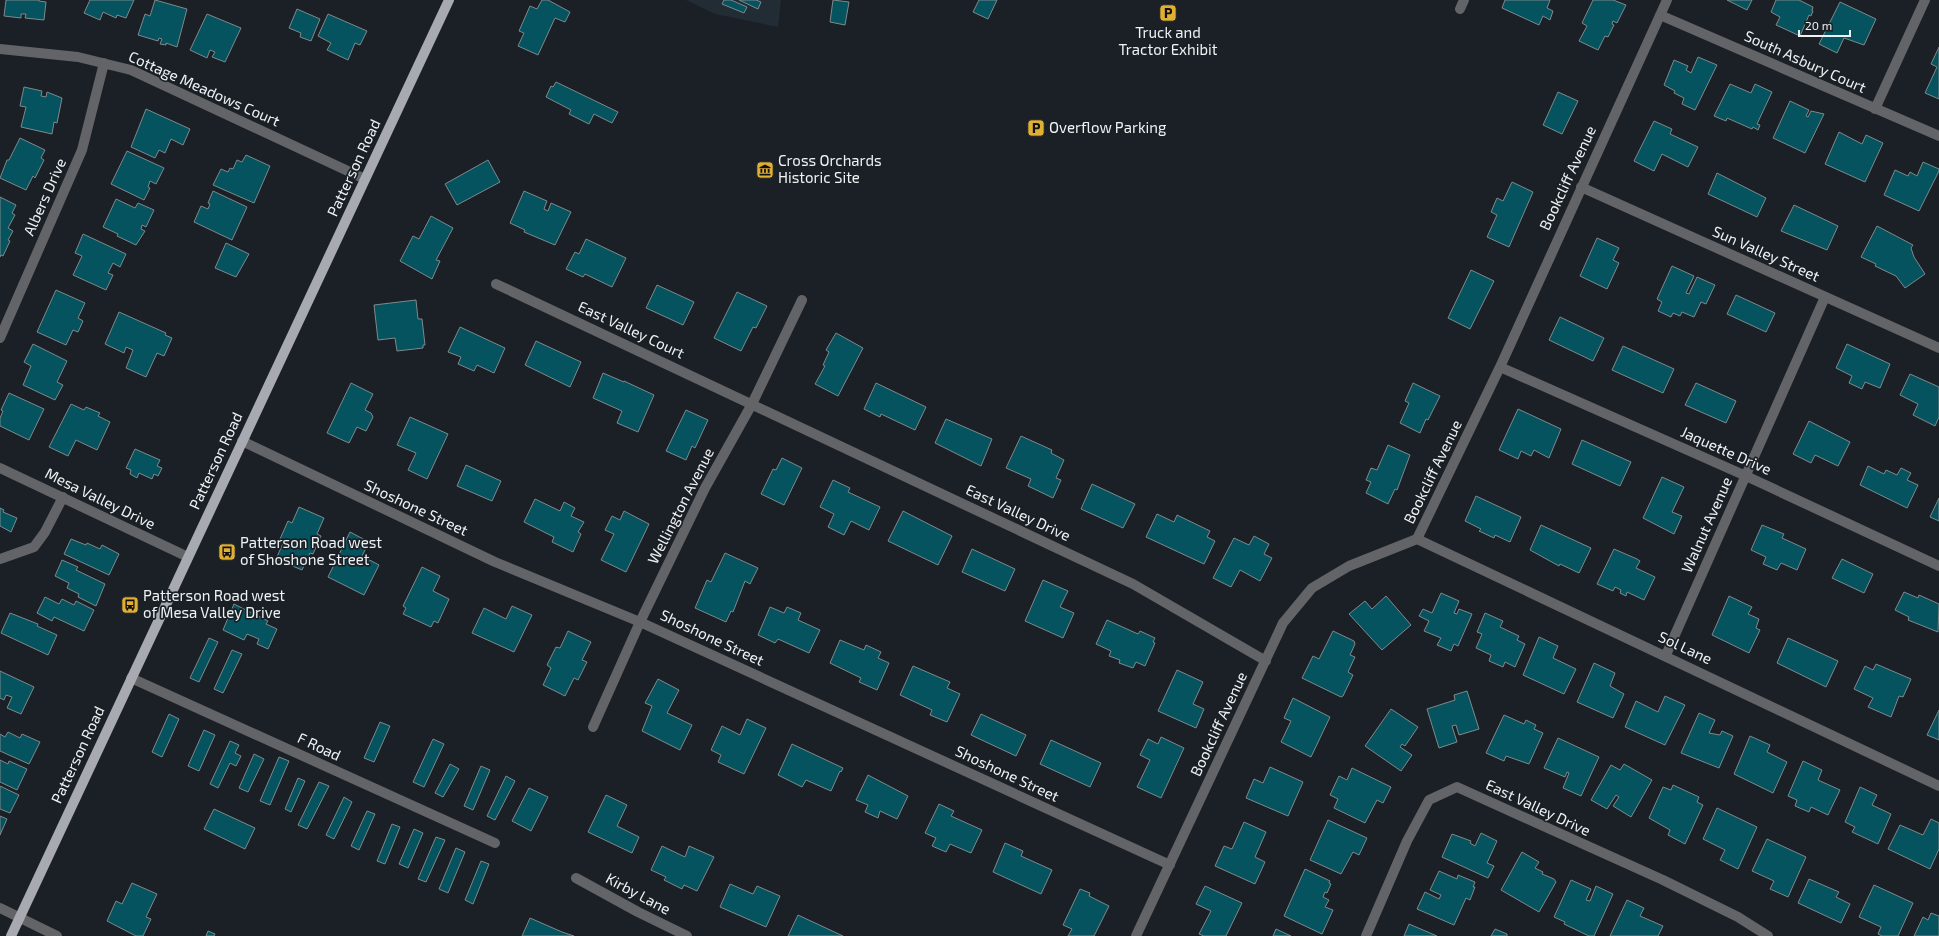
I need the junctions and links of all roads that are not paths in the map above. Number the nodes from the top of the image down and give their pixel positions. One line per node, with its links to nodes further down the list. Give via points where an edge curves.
1 (449, 0): 9 (main road, Patterson Road)
2 (1667, 0): 4 (street, Bookcliff Avenue)
3 (1925, 0): 7 (street)
4 (1660, 15): 7 (street, South Asbury Court); 10 (street, Bookcliff Avenue)
5 (0, 49): 6 (street, Cottage Meadows Court, via 78,57)
6 (104, 63): 9 (street, Cottage Meadows Court, via 131,70); 14 (street, Albers Drive, via 82,150)
7 (1875, 109): 8 (street, South Asbury Court)
8 (1939, 136)
9 (365, 179): 18 (main road, Patterson Road)
10 (1580, 187): 12 (street, Sun Valley Street); 16 (street, Bookcliff Avenue)
11 (496, 284): 17 (street, East Valley Court)
12 (1825, 297): 15 (street, Sun Valley Street); 20 (street, Walnut Avenue)
13 (802, 300): 17 (street, Wellington Avenue)
14 (0, 338)
15 (1939, 348)
16 (1500, 367): 20 (street, Jaquette Drive); 22 (street, Bookcliff Avenue)
17 (752, 404): 26 (street, Wellington Avenue, via 705,488); 28 (street, East Valley Drive, via 1133,584)
18 (242, 441): 23 (main road, Patterson Road); 26 (street, Shoshone Street, via 496,562)
19 (0, 468): 21 (street, Mesa Valley Drive)
20 (1746, 476): 25 (street, Jaquette Drive); 27 (street, Walnut Avenue)
21 (63, 497): 23 (street, Mesa Valley Drive); 24 (street, via 34,547)
22 (1417, 539): 27 (street, Sol Lane); 28 (street, Bookcliff Avenue, via 1349,566 1312,588 1283,623)
23 (188, 557): 29 (main road, Patterson Road)
24 (0, 560)
25 (1939, 566)
26 (640, 622): 30 (street, Wellington Avenue); 33 (street, Shoshone Street)
27 (1666, 655): 31 (street, Sol Lane)
28 (1266, 661): 33 (street, Bookcliff Avenue)
29 (131, 678): 32 (street, F Road); 36 (main road, Patterson Road)
30 (593, 727)
31 (1939, 786)
32 (495, 843)
33 (1170, 865): 40 (street, Bookcliff Avenue)
34 (576, 878): 39 (street, Kirby Lane)
35 (0, 908): 36 (street)
36 (20, 917): 37 (main road, Patterson Road); 38 (street)
37 (11, 936)
38 (57, 936)
39 (687, 936)
40 (1136, 936)
41 (1366, 936): 42 (street, East Valley Drive, via 1407,841 1429,800 1457,787 1663,880 1738,917)
42 (1768, 936)

